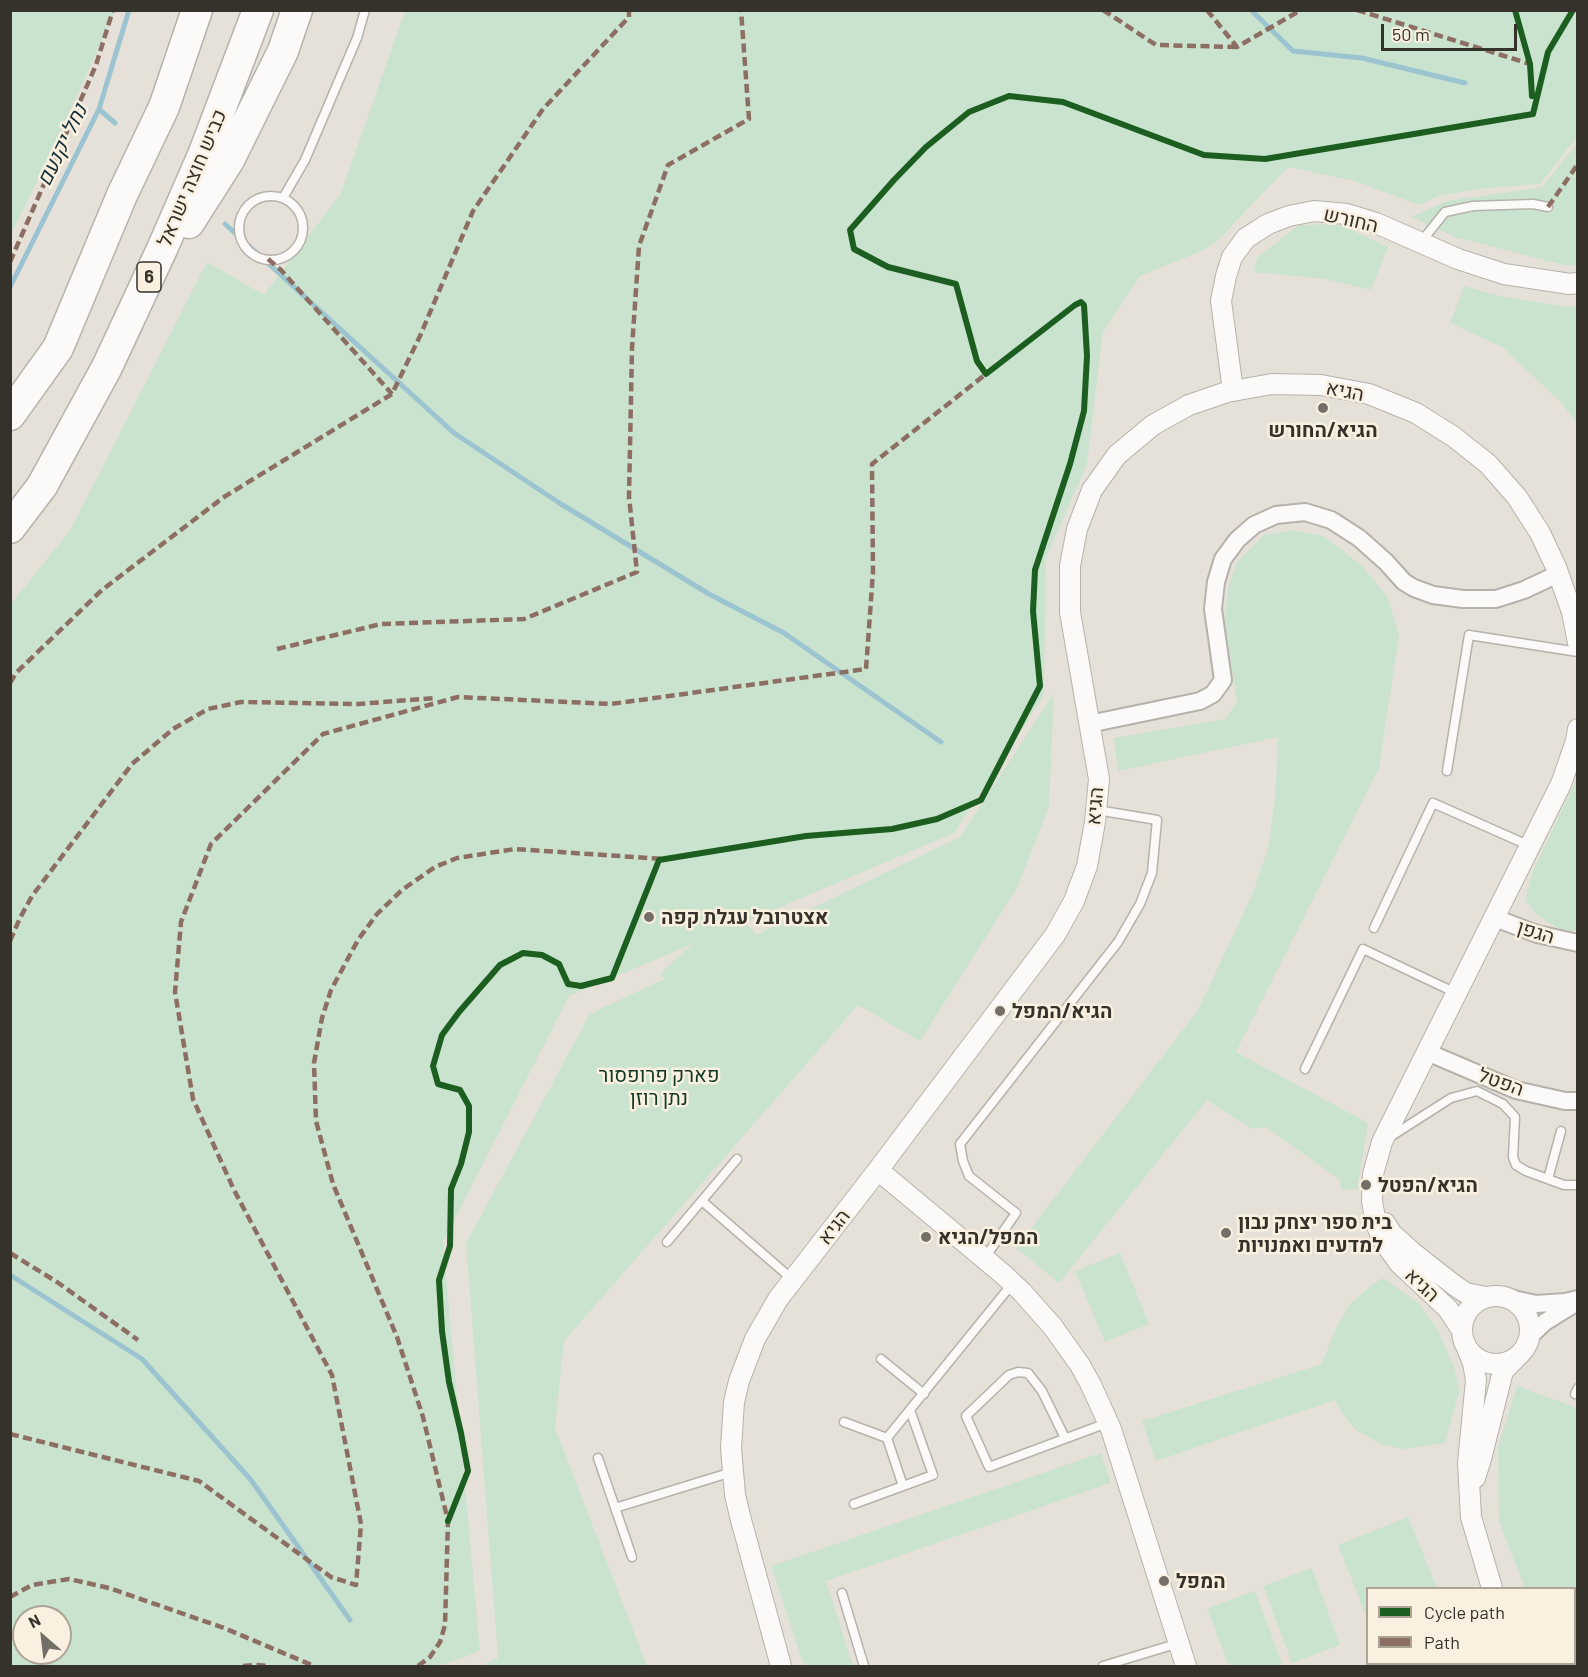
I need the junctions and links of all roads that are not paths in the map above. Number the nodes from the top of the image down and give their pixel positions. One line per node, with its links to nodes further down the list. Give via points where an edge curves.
1 (197, 10): 11 (highway, via 164,107 122,195 58,348)
2 (258, 10): 9 (highway, כביש חוצה ישראל / 6, via 203,155)
3 (297, 10): 9 (highway, via 283,51 229,160)
4 (365, 10): 5 (lane, via 305,160)
5 (282, 198): 5 (lane, via 260,198 244,212 239,231 255,256 275,260 285,257 299,243 303,234 299,212)
6 (1548, 207): 7 (lane, via 1473,206 1445,212)
7 (1420, 242): 8 (street, החורש, via 1504,274); 10 (street, החורש, via 1347,214 1314,211 1268,224 1246,238 1232,257 1221,301)
8 (1578, 283)
9 (133, 312): 12 (highway, כביש חוצה ישראל / 6, via 42,486)
10 (1233, 391): 13 (street, הגיא, via 1272,384 1321,386 1369,394 1416,413 1488,464 1517,497 1540,533); 16 (street, הגיא, via 1189,405 1153,425 1118,455 1092,490 1077,529 1070,566 1070,612)
11 (10, 415)
12 (10, 528)
13 (1558, 573): 14 (street, הגיא); 16 (street, via 1496,599 1433,596 1404,582 1359,538 1330,520 1305,512 1276,515 1254,525 1223,559 1213,609 1223,680 1213,693 1200,701)
14 (1578, 643)
15 (1578, 652): 18 (lane, via 1468,635)
16 (1089, 724): 19 (street, הגיא, via 1099,779)
17 (1578, 729): 20 (street, הגיא, via 1562,784)
18 (1447, 771)
19 (1096, 810): 31 (street, הגיא, via 1087,866 1056,935); 37 (lane, via 1157,820 1152,873 1118,942 960,1144 969,1176 1016,1213)
20 (1530, 846): 21 (street, הגיא); 22 (lane, via 1432,803)
21 (1495, 918): 23 (street, הגפן, via 1537,934); 24 (street, הגיא)
22 (1374, 928)
23 (1578, 943)
24 (1457, 993): 25 (street, הגיא); 26 (lane, via 1363,949)
25 (1427, 1052): 27 (street, הפטל, via 1516,1090); 29 (street, הגיא)
26 (1305, 1069)
27 (1578, 1101)
28 (1561, 1131): 32 (lane)
29 (1382, 1142): 32 (lane, via 1451,1098 1477,1091 1503,1104 1515,1117 1516,1164); 35 (street, הגיא, via 1373,1173)
30 (737, 1160): 34 (lane)
31 (878, 1170): 37 (street); 38 (street, הגיא)
32 (1548, 1179): 33 (lane)
33 (1578, 1185)
34 (702, 1200): 36 (lane); 38 (lane)
35 (1373, 1206): 40 (street, הגיא, via 1392,1234 1412,1251 1466,1293); 43 (street, הגיא, via 1384,1242 1399,1263 1448,1309)
36 (667, 1242)
37 (984, 1259): 39 (street)
38 (793, 1280): 55 (street, הגיא, via 766,1318 739,1381 732,1425)
39 (1013, 1284): 48 (lane); 51 (street, via 1067,1346)
40 (1485, 1297): 41 (street); 43 (street, via 1468,1309)
41 (1509, 1298): 42 (street, via 1536,1304); 44 (street, via 1528,1318)
42 (1578, 1300): 44 (street)
43 (1461, 1329): 45 (street)
44 (1530, 1337): 47 (street)
45 (1468, 1351): 47 (street, via 1485,1363); 57 (street, via 1476,1380 1468,1463)
46 (881, 1359): 48 (lane)
47 (1515, 1359): 57 (street, via 1503,1371)
48 (924, 1394): 49 (lane)
49 (910, 1410): 52 (lane); 56 (lane, via 933,1475)
50 (844, 1422): 52 (lane)
51 (1108, 1423): 53 (lane); 63 (street)
52 (887, 1438): 56 (lane)
53 (1065, 1438): 53 (lane, via 1042,1391 1028,1373 1009,1375 966,1416 989,1467)
54 (598, 1458): 59 (lane)
55 (732, 1471): 59 (lane); 64 (street, הגיא, via 741,1520)
56 (903, 1486): 58 (lane)
57 (1470, 1492): 61 (street, via 1471,1517)
58 (854, 1504)
59 (615, 1508): 60 (lane)
60 (632, 1557)
61 (1492, 1587)
62 (842, 1593): 65 (lane)
63 (1179, 1643): 66 (lane); 67 (street)
64 (782, 1666)
65 (864, 1666)
66 (1103, 1666)
67 (1186, 1666)

